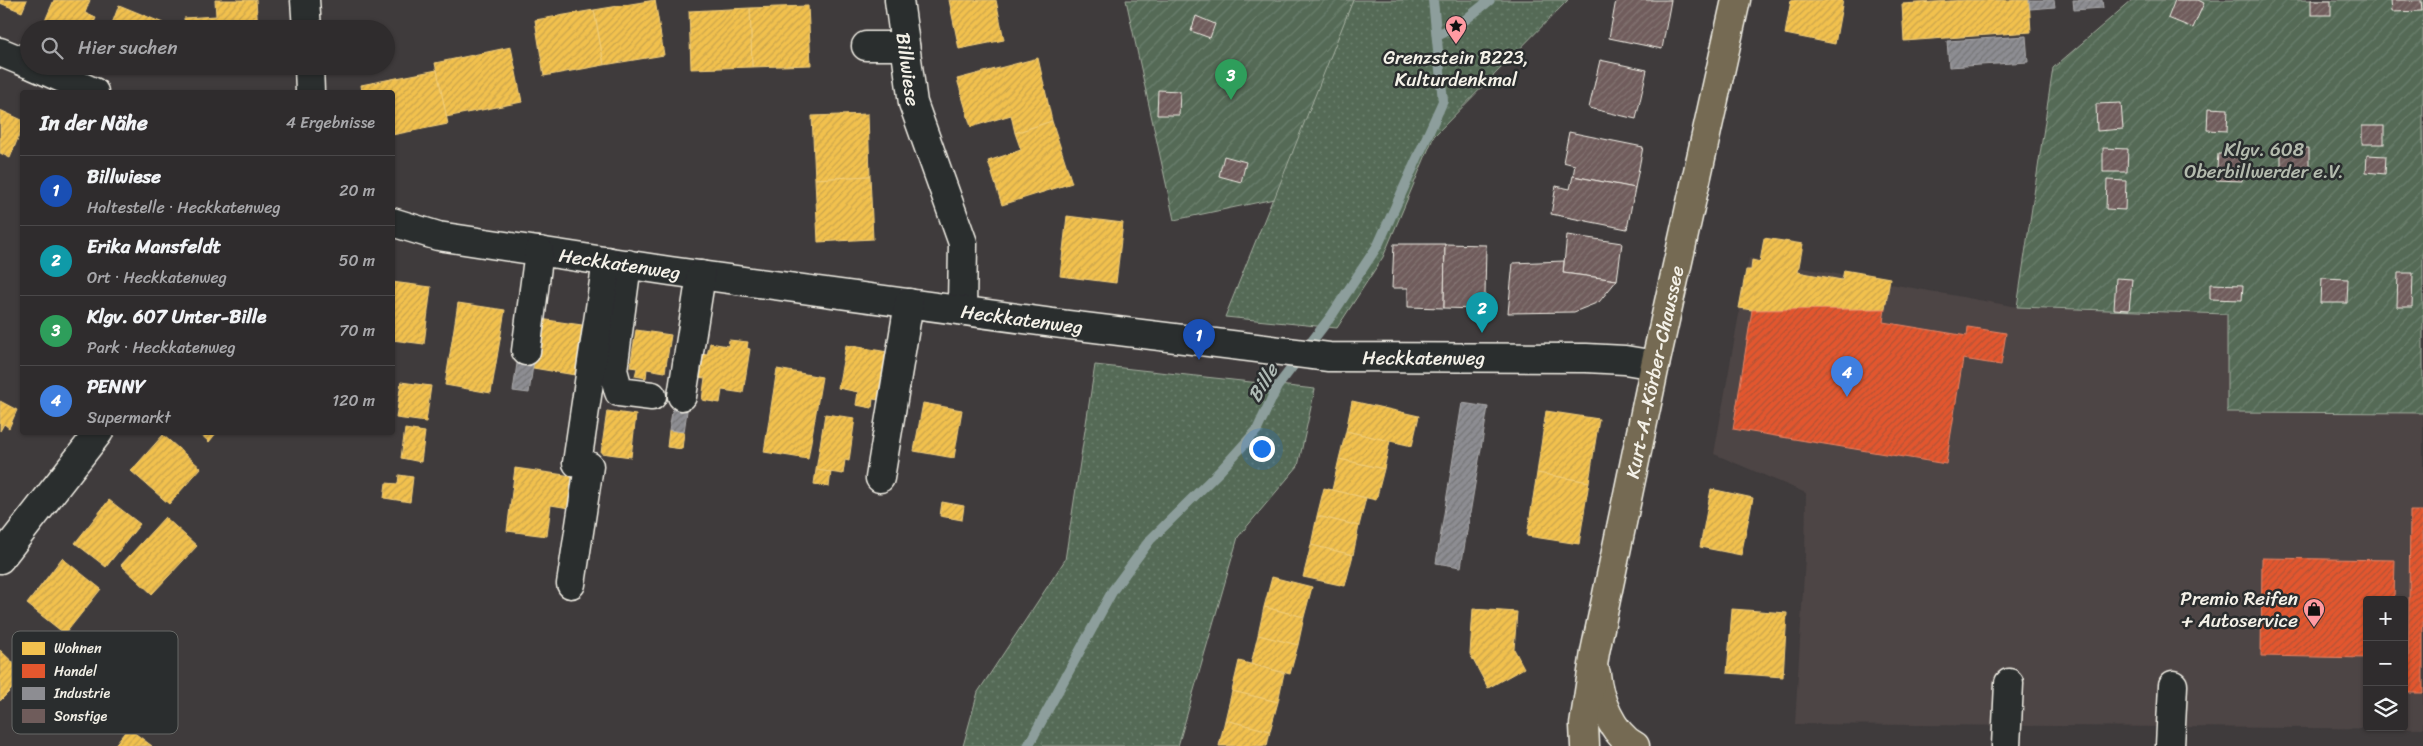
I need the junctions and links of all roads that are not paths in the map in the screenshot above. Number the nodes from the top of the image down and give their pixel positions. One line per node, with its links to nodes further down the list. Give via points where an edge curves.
1 (305, 0): 4 (street)
2 (899, 0): 6 (street, Billwiese)
3 (1736, 0): 20 (main road, Kurt-A.-Körber-Chaussee)
4 (306, 20)
5 (866, 46): 6 (street)
6 (905, 46): 18 (street, Billwiese, via 913,103 963,243)
7 (0, 52): 8 (street)
8 (20, 60)
9 (55, 75): 11 (street)
10 (309, 75): 12 (street)
11 (89, 90)
12 (310, 90)
13 (395, 223): 14 (street, Heckkatenweg, via 438,236)
14 (539, 251): 15 (street, Heckkatenweg); 19 (street)
15 (617, 263): 16 (street, Heckkatenweg); 21 (street, via 613,370 619,392); 26 (street, via 577,463 589,466)
16 (702, 275): 17 (street, Heckkatenweg); 22 (street)
17 (909, 303): 18 (street, Heckkatenweg); 24 (street)
18 (962, 309): 20 (street, Heckkatenweg, via 1329,356 1586,358)
19 (526, 351)
20 (1655, 365): 27 (main road, Kurt-A.-Körber-Chaussee)
21 (652, 396)
22 (682, 396)
23 (97, 435): 25 (street)
24 (880, 478)
25 (0, 559)
26 (571, 584)
27 (1595, 652): 30 (main road, via 1597,680 1603,701 1610,719); 31 (main road, Kurt-A.-Körber-Chaussee, via 1584,725)
28 (2009, 683): 32 (street)
29 (2173, 685): 33 (street)
30 (1628, 744)
31 (1585, 746)
32 (2006, 746)
33 (2170, 746)

